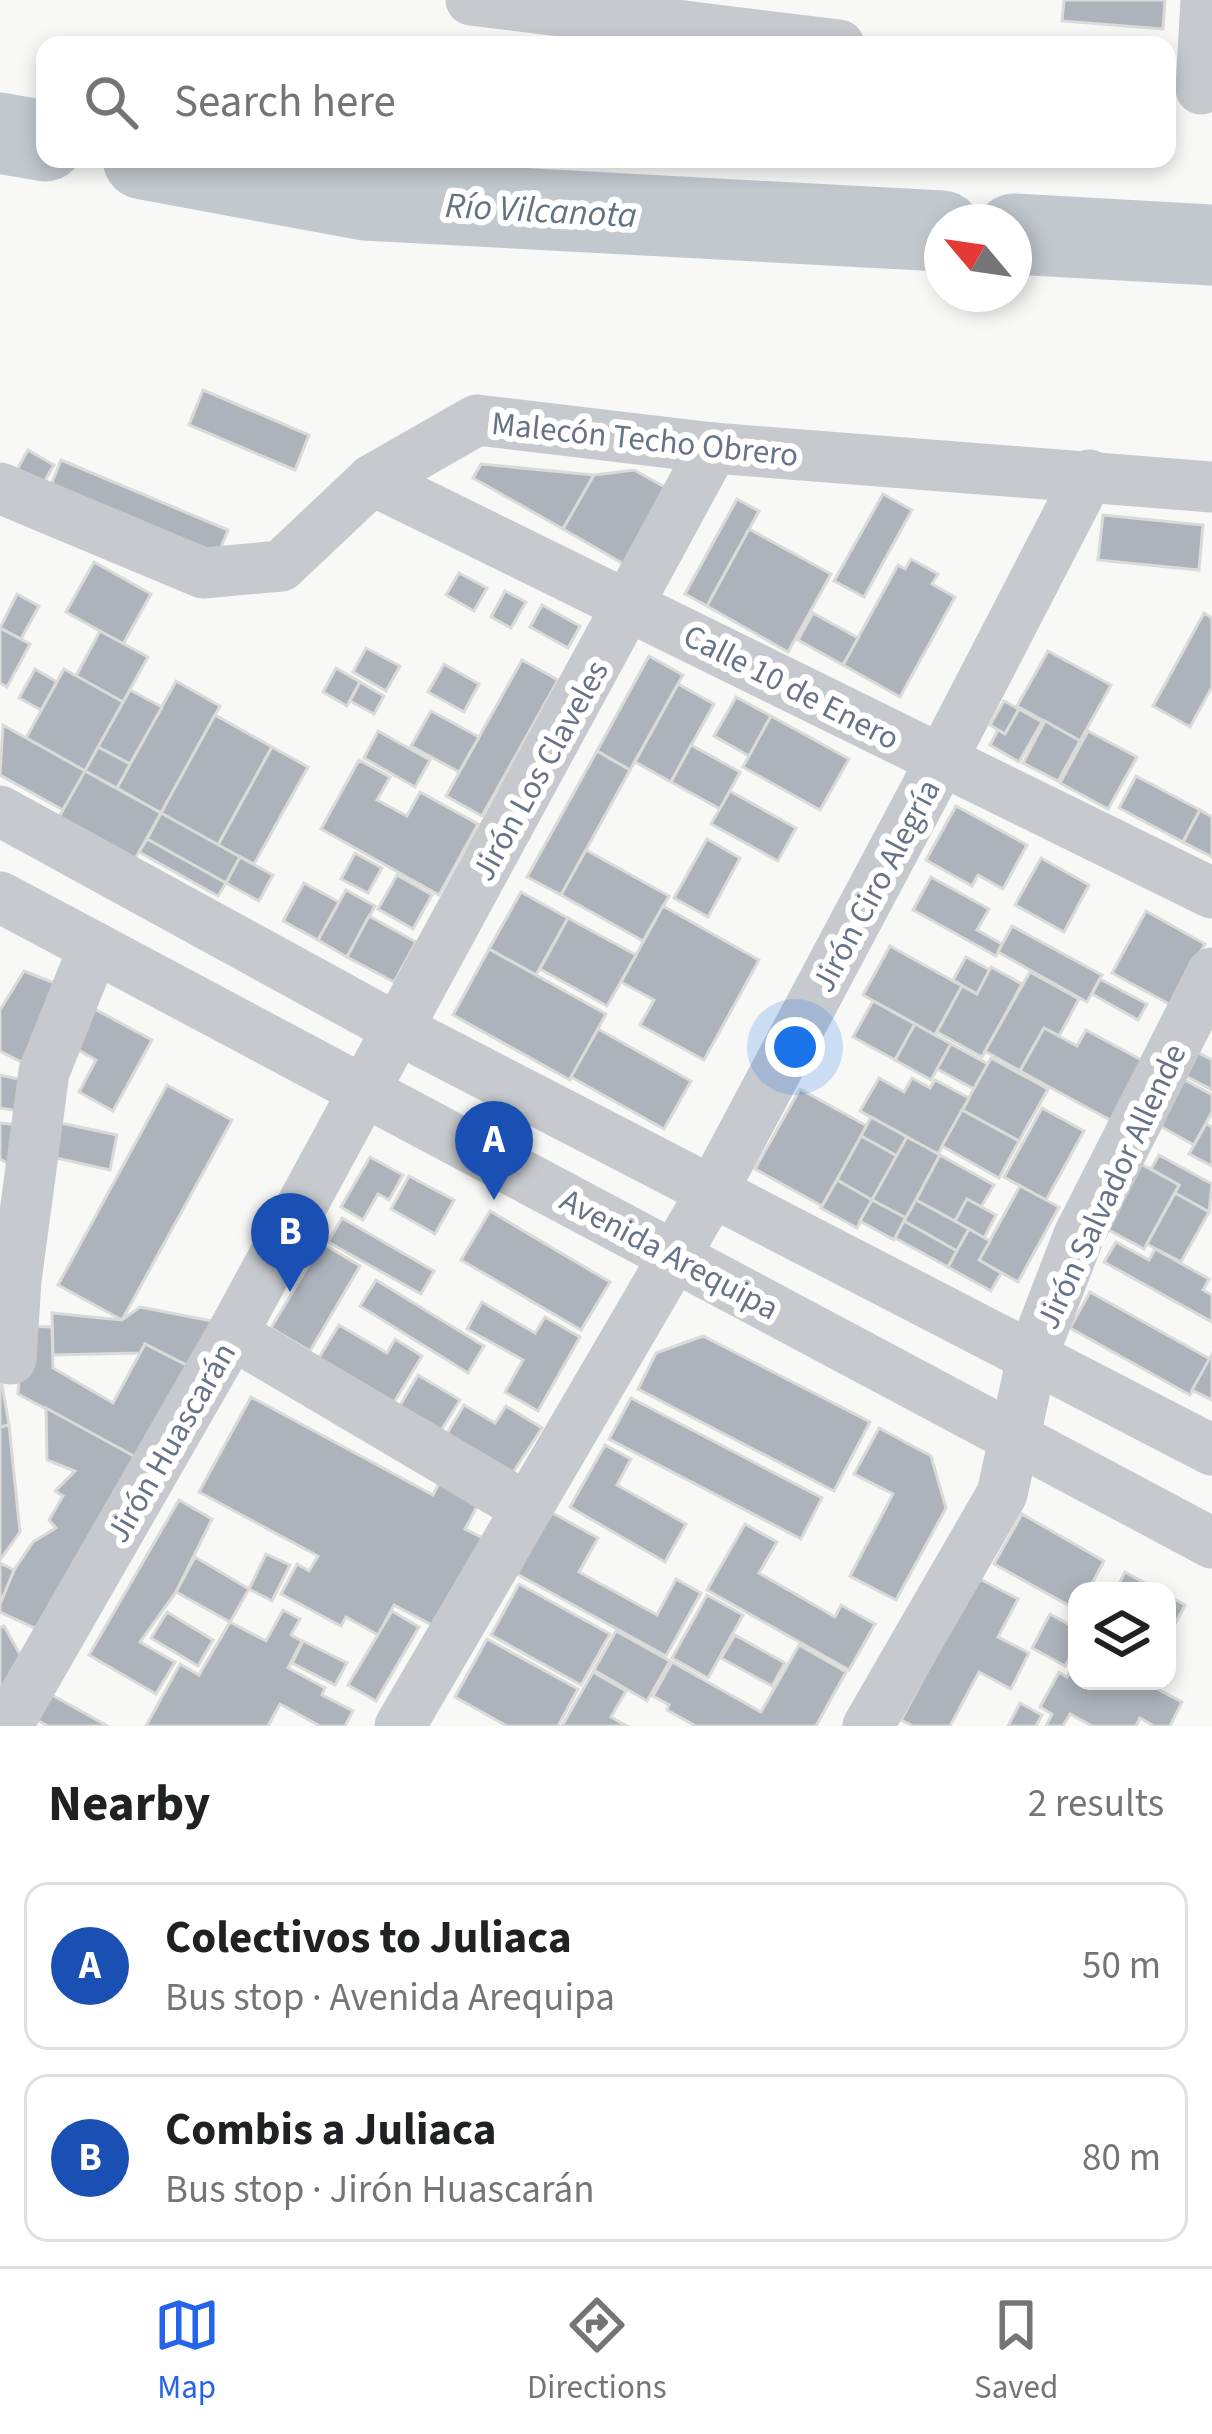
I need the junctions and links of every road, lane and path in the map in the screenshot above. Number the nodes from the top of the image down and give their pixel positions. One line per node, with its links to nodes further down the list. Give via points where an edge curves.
1 (471, 0): 3 (street)
2 (1205, 0): 4 (street)
3 (765, 36)
4 (1193, 88)
5 (713, 448): 6 (street, Malecón Techo Obrero); 7 (street, Malecón Techo Obrero, via 477,420); 10 (street, Jirón Los Claveles)
6 (1089, 475): 8 (street, Malecón Techo Obrero); 11 (street, Jirón Ciro Alegría)
7 (372, 480): 9 (street, Malecón Techo Obrero, via 281,566 203,573); 10 (street, Calle 10 de Enero)
8 (1212, 487)
9 (0, 488)
10 (629, 605): 11 (street, Calle 10 de Enero); 17 (street, Jirón Los Claveles)
11 (941, 761): 13 (street, Calle 10 de Enero); 19 (street, Jirón Ciro Alegría)
12 (0, 811): 17 (street)
13 (1212, 893)
14 (0, 897): 15 (street, Avenida Arequipa)
15 (94, 947): 18 (street, Avenida Arequipa); 21 (street, via 44,1072)
16 (1212, 973): 23 (street, Jirón Salvador Allende, via 1079,1235)
17 (398, 1029): 18 (street, Jirón Los Claveles); 19 (street)
18 (363, 1091): 20 (street, Avenida Arequipa); 22 (street, Jirón Huascarán)
19 (712, 1190): 20 (street, Jirón Ciro Alegría); 23 (street)
20 (672, 1255): 25 (street, Avenida Arequipa); 27 (street, Jirón Ciro Alegría)
21 (8, 1281): 24 (street)
22 (232, 1334): 27 (street); 29 (street, Jirón Huascarán)
23 (1033, 1354): 25 (street, Jirón Salvador Allende); 26 (street)
24 (11, 1360)
25 (1016, 1436): 28 (street, Avenida Arequipa); 31 (street, Jirón Salvador Allende, via 1002,1494)
26 (1212, 1450)
27 (525, 1507): 30 (street, Jirón Ciro Alegría)
28 (1212, 1543)
29 (7, 1726)
30 (400, 1726)
31 (868, 1726)

